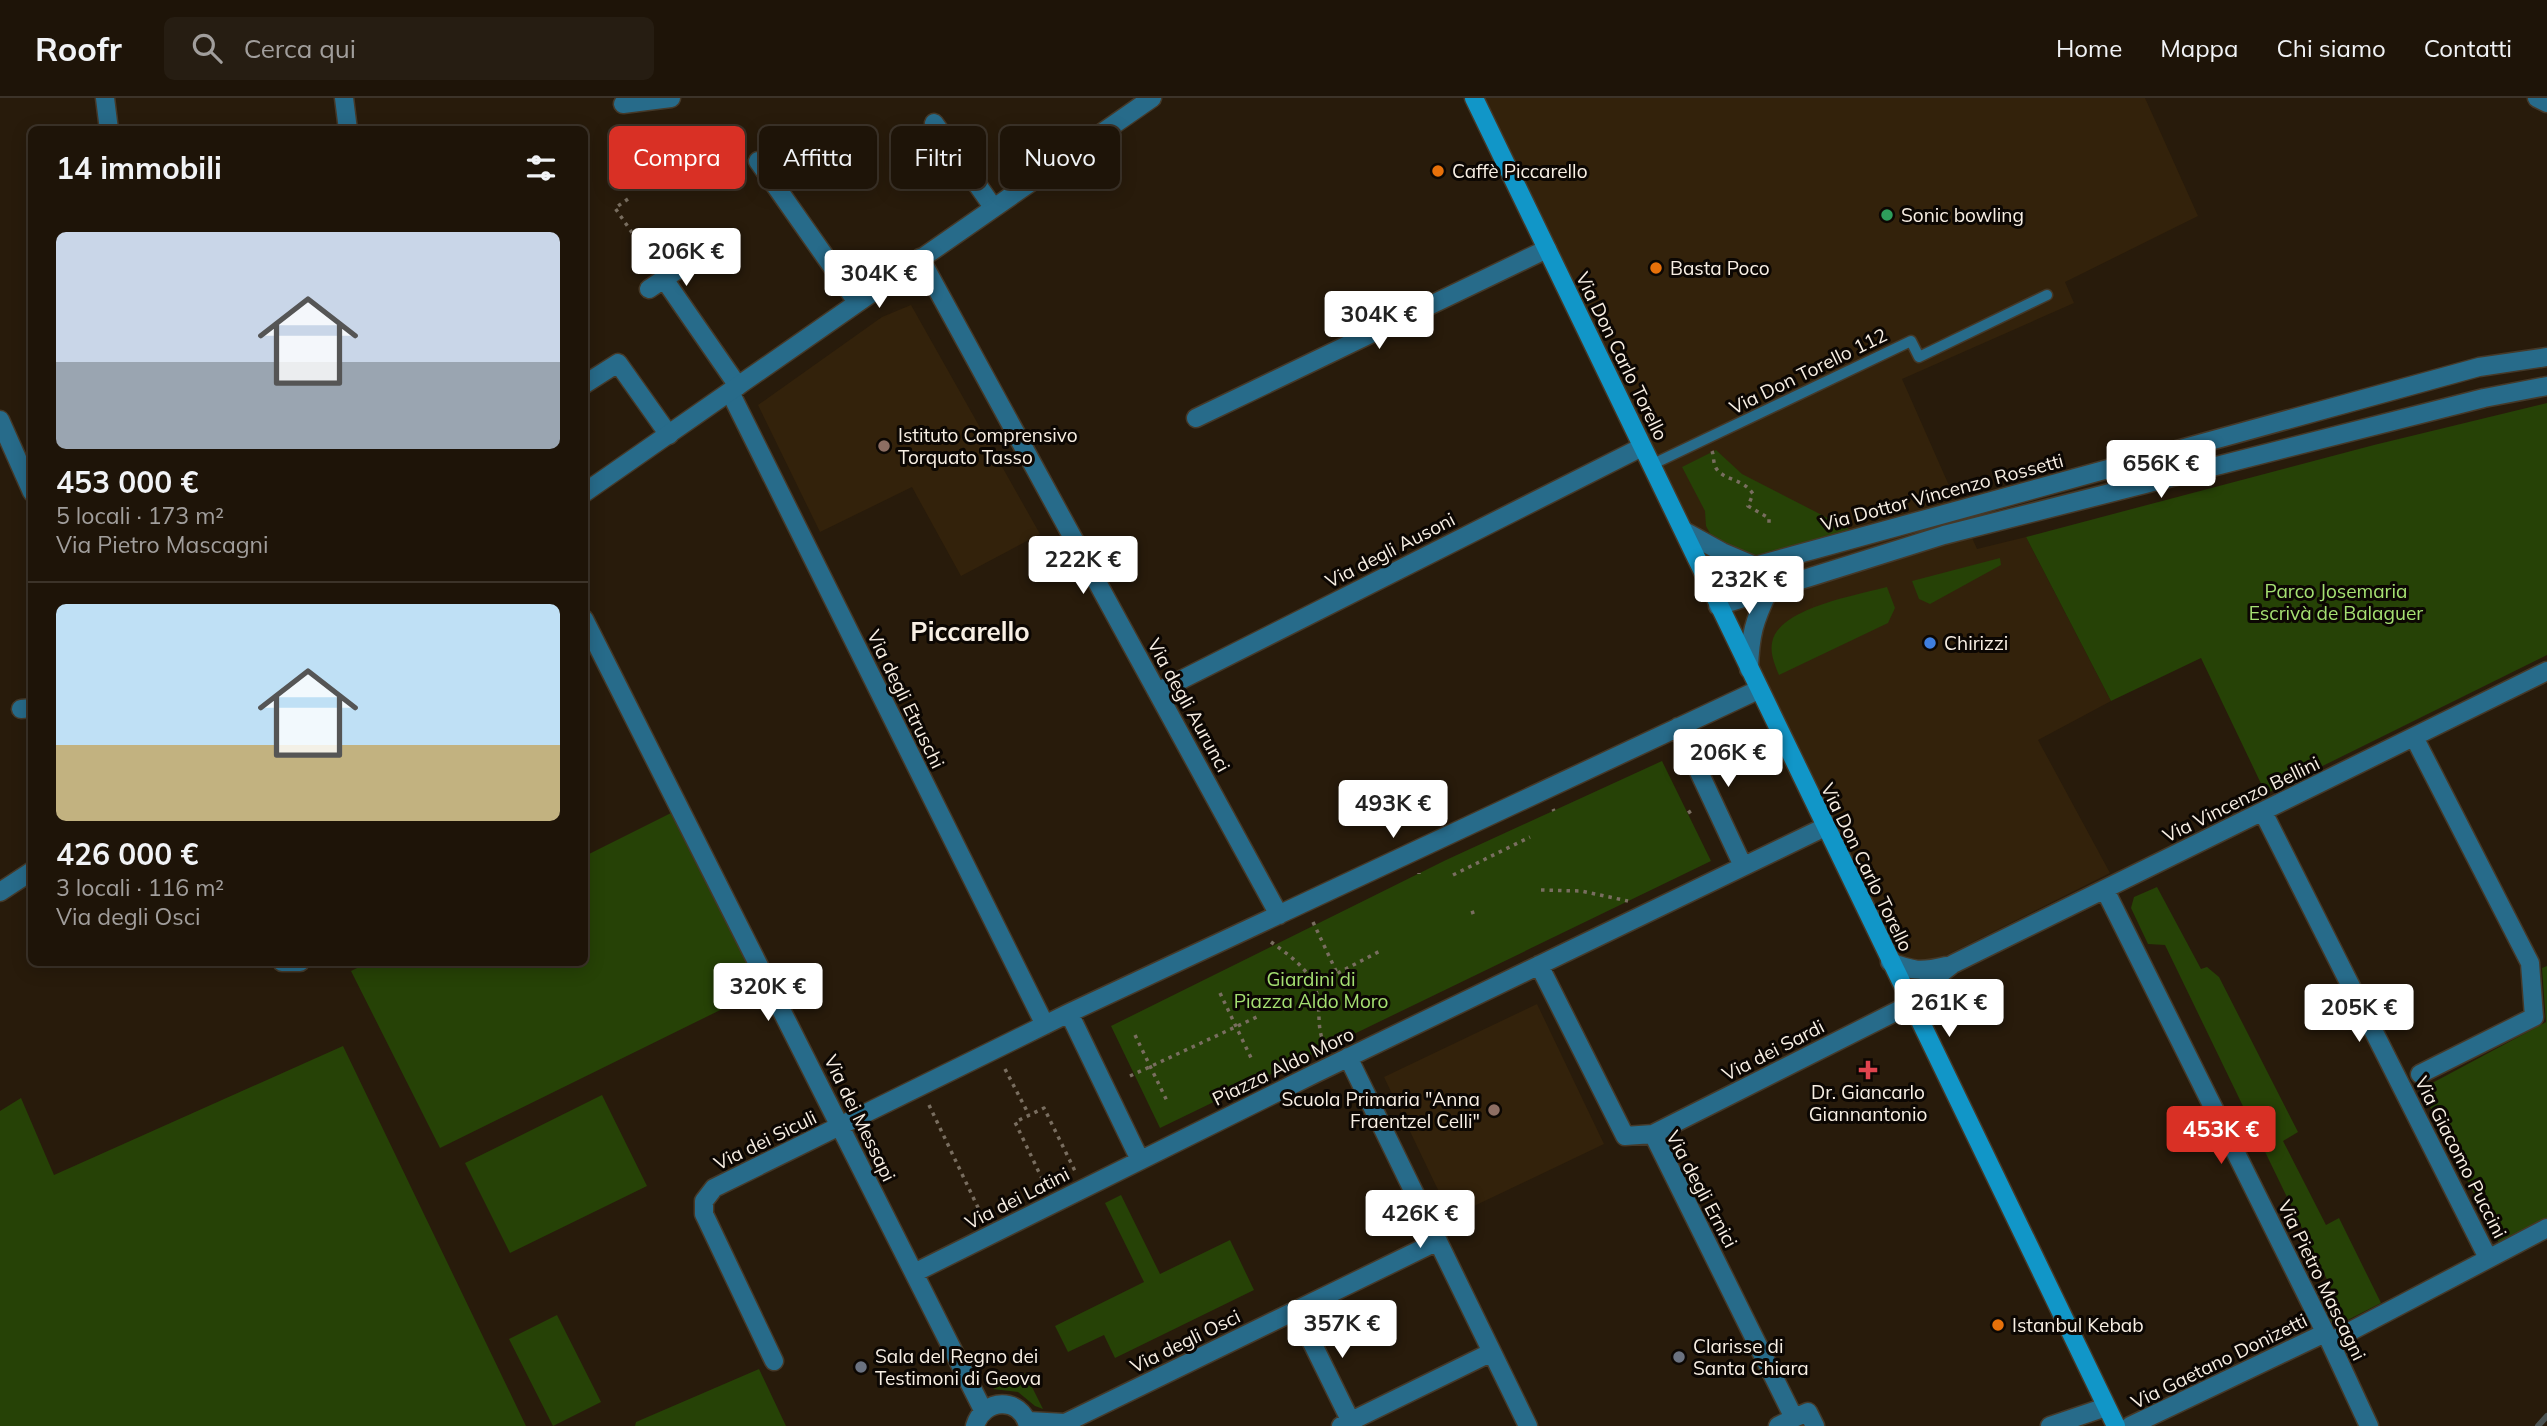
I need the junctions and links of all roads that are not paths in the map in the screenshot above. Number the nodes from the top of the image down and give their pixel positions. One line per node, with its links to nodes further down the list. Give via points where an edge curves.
1 (105, 98): 10 (street)
2 (344, 98): 11 (street)
3 (671, 98): 8 (street)
4 (1152, 98): 13 (street)
5 (1474, 98): 14 (main road, Via Don Carlo Torello)
6 (2537, 98): 7 (street)
7 (2547, 103)
8 (623, 104)
9 (934, 123): 13 (street)
10 (108, 126)
11 (348, 126)
12 (758, 162): 18 (street)
13 (993, 207): 16 (street)
14 (1547, 249): 23 (street); 26 (main road, Via Don Carlo Torello)
15 (701, 254): 22 (street, Via degli Etruschi, via 657,284)
16 (920, 258): 18 (street); 39 (street, Via degli Aurunci)
17 (2047, 295): 27 (lane, Via Don Torello 112, via 1919,357 1911,341)
18 (857, 302): 22 (street)
19 (2547, 357): 31 (street, Via Dottor Vincenzo Rossetti, via 2479,367)
20 (588, 382): 25 (street, via 618,363)
21 (2547, 386): 33 (street, via 1944,535)
22 (734, 389): 25 (street); 56 (street, Via degli Etruschi)
23 (1196, 418)
24 (0, 420): 28 (street)
25 (669, 435): 29 (street)
26 (1642, 447): 27 (main road, Via Don Carlo Torello); 39 (street, Via degli Ausoni)
27 (1651, 465): 30 (main road, Via Don Carlo Torello)
28 (28, 483)
29 (588, 490)
30 (1684, 531): 31 (street); 32 (main road, Via Don Carlo Torello)
31 (1755, 566): 32 (street, Via Dottor Vincenzo Rossetti)
32 (1707, 582): 34 (main road, Via Don Carlo Torello)
33 (1769, 590): 34 (street); 36 (street, via 1753,623)
34 (1718, 606): 36 (main road, Via Don Carlo Torello)
35 (588, 627): 59 (street, Via dei Messapi)
36 (1749, 669): 38 (main road, Via Don Carlo Torello)
37 (2547, 671): 41 (street, Via Vincenzo Bellini)
38 (1758, 690): 40 (street); 43 (main road, Via Don Carlo Torello)
39 (1157, 692): 48 (street, Via degli Aurunci)
40 (1678, 727): 44 (street); 48 (street)
41 (2414, 737): 42 (street, Via Vincenzo Bellini); 51 (street)
42 (2263, 811): 46 (street, Via Vincenzo Bellini); 64 (street, Via Giacomo Puccini)
43 (1825, 827): 44 (street, Piazza Aldo Moro); 50 (main road, Via Don Carlo Torello)
44 (1743, 866): 53 (street, Piazza Aldo Moro)
45 (28, 874): 47 (street)
46 (2105, 890): 52 (street, Via Vincenzo Bellini); 67 (street, Via Pietro Mascagni)
47 (0, 892)
48 (1279, 915): 55 (street)
49 (2547, 954): 51 (street)
50 (1890, 962): 52 (street, Via Vincenzo Bellini, via 1926,971); 54 (main road, Via Don Carlo Torello)
51 (2530, 963): 58 (street, via 2534,1017)
52 (1953, 964): 54 (street, Via Vincenzo Bellini, via 1924,986)
53 (1539, 965): 57 (street, Piazza Aldo Moro); 60 (street, Via degli Ernici, via 1625,1136)
54 (1911, 1004): 60 (street, Via dei Sardi); 70 (main road, Via Don Carlo Torello)
55 (1069, 1013): 56 (street); 61 (street)
56 (1045, 1025): 59 (street, Via dei Siculi)
57 (1348, 1058): 61 (street, Piazza Aldo Moro); 63 (street)
58 (2420, 1074)
59 (841, 1126): 65 (street, Via dei Messapi); 69 (street, Via dei Siculi, via 714,1188 704,1200 704,1214)
60 (1653, 1134): 72 (street, Via degli Ernici)
61 (1140, 1160): 65 (street, Via dei Latini)
62 (2547, 1228): 64 (street, Via Gaetano Donizetti)
63 (1438, 1241): 66 (street, Via degli Osci); 68 (street)
64 (2488, 1258): 67 (street, Via Gaetano Donizetti)
65 (914, 1273): 71 (street, Via dei Messapi)
66 (1296, 1310): 74 (street, Via degli Osci); 75 (street)
67 (2327, 1337): 80 (street, Via Gaetano Donizetti); 81 (street, Via Pietro Mascagni)
68 (1492, 1353): 75 (street); 76 (street)
69 (774, 1361)
70 (2106, 1407): 78 (street); 79 (main road, Via Don Carlo Torello)
71 (979, 1418): 73 (street, via 991,1405 1009,1404)
72 (1786, 1422): 77 (street, Via degli Ernici, via 1808,1412)
73 (1028, 1424): 74 (street, Via degli Osci)
74 (1062, 1424)
75 (1348, 1424)
76 (1528, 1426)
77 (1815, 1426)
78 (2050, 1426)
79 (2116, 1426)
80 (2130, 1426)
81 (2369, 1426)

